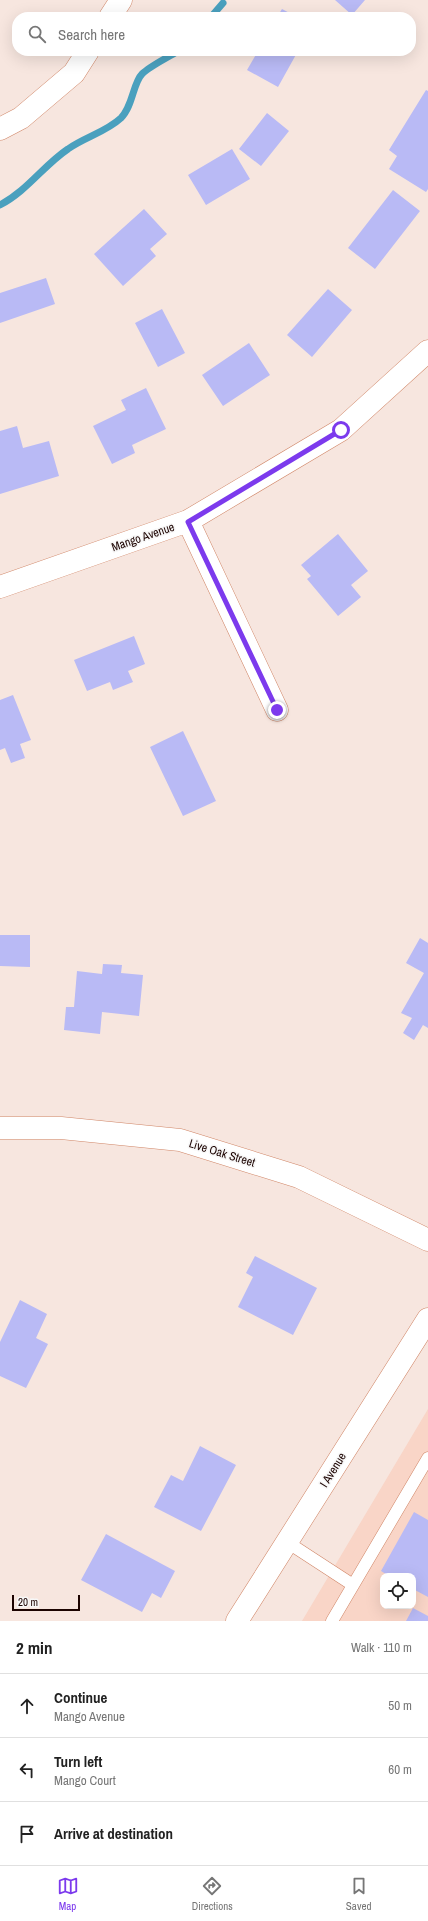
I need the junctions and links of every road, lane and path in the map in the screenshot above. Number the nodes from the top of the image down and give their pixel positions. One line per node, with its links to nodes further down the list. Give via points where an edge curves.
1 (122, 0): 2 (street)
2 (114, 12)
3 (85, 56): 4 (street, via 74,73 21,118)
4 (0, 129)
5 (428, 351): 6 (street, Mango Avenue, via 341,430)
6 (188, 522): 7 (street, Mango Avenue); 8 (street)
7 (0, 587)
8 (277, 710)
9 (0, 1128): 10 (street, Live Oak Street, via 62,1128 180,1140 299,1177)
10 (428, 1240)
11 (428, 1319): 13 (street, I Avenue)
12 (428, 1458): 14 (lane)
13 (287, 1542): 14 (lane); 15 (street, I Avenue)
14 (353, 1585): 16 (lane)
15 (237, 1621)
16 (332, 1621)

